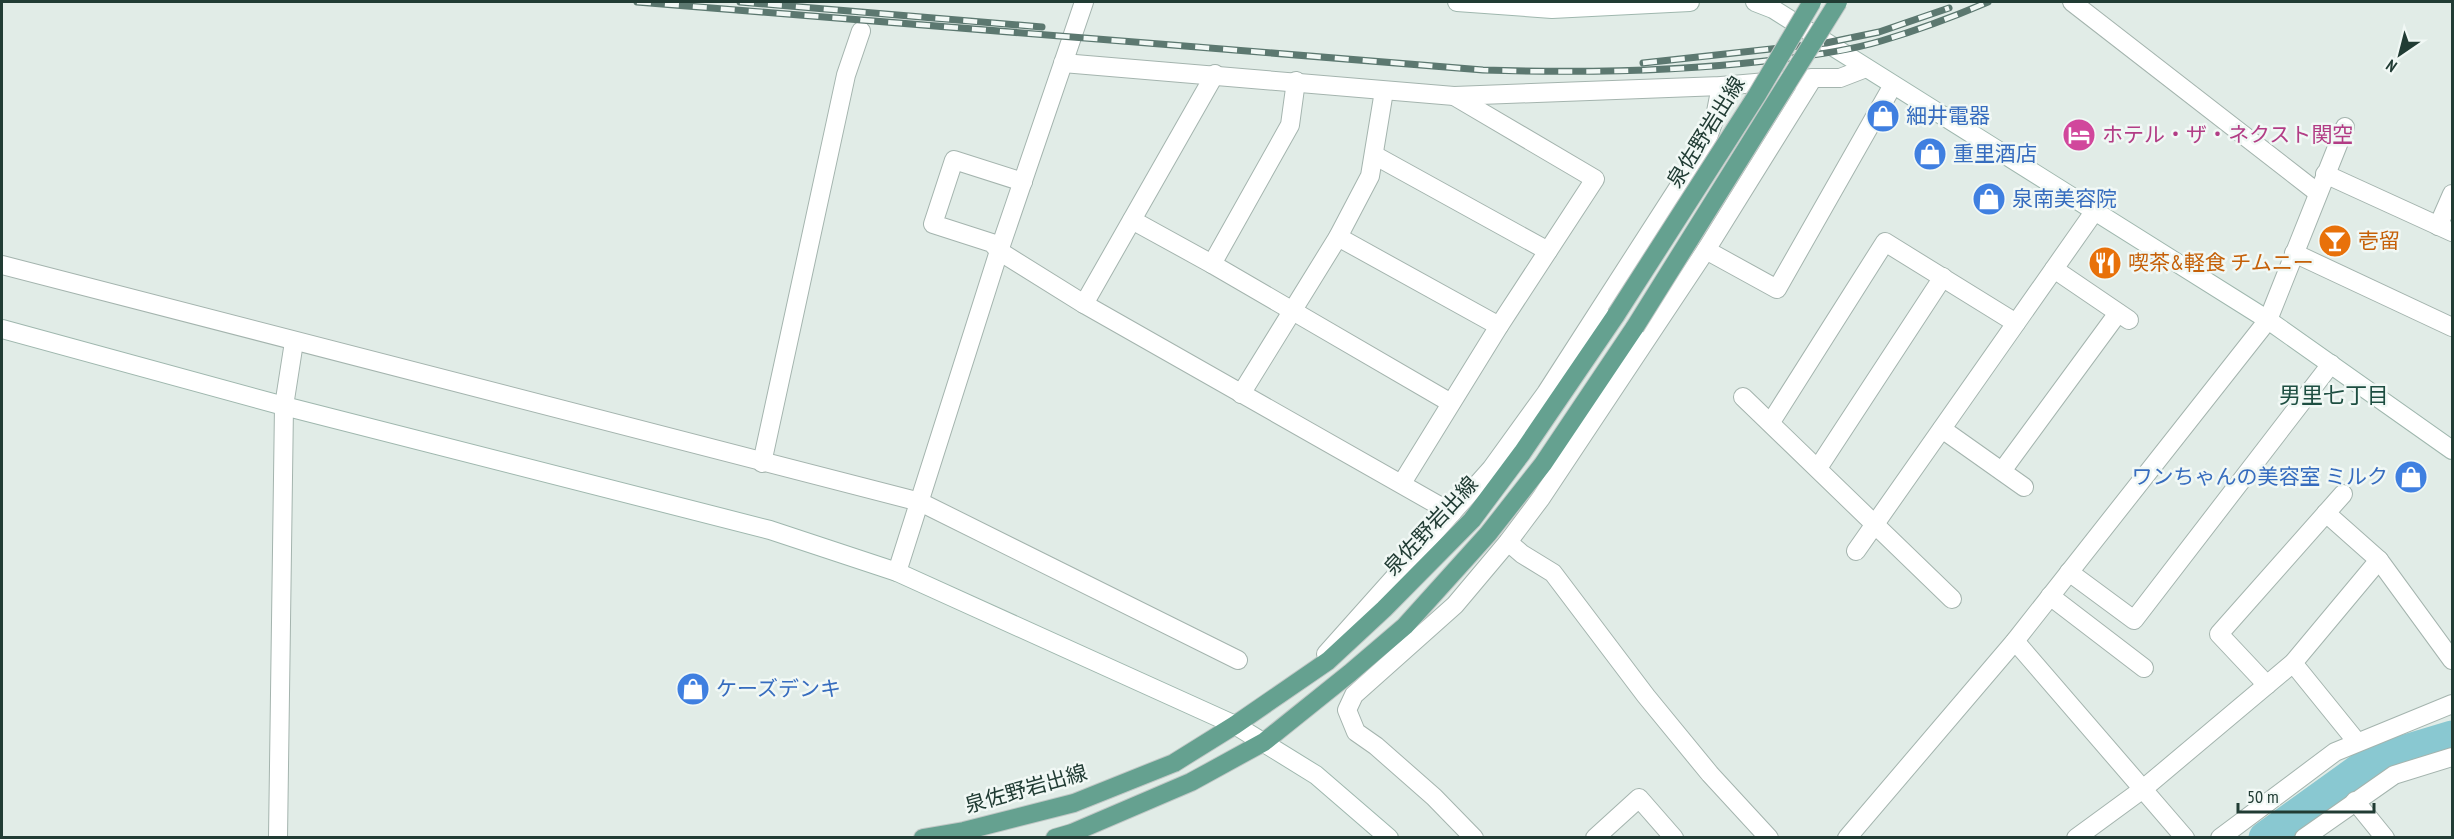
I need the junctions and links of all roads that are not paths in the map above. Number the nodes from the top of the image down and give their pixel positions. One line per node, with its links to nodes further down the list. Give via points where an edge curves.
1 (1084, 2): 9 (street)
2 (1457, 2): 3 (street, via 1552,9)
3 (1690, 2)
4 (1755, 2): 10 (street, via 1773,9)
5 (1812, 2): 74 (main road, 泉佐野岩出線, bridge, via 1616,315 1542,426 1472,520 1384,609 1328,661)
6 (1838, 2): 78 (main road, 泉佐野岩出線, bridge, via 1635,327 1543,464 1480,543 1405,626)
7 (2072, 2): 22 (street)
8 (861, 31): 52 (street, via 846,75)
9 (1063, 63): 11 (street); 21 (street)
10 (1866, 68): 12 (street, via 1840,78); 14 (street)
11 (1215, 74): 13 (street); 25 (street)
12 (1813, 78): 15 (street); 28 (street)
13 (1296, 81): 16 (street); 32 (street, via 1290,125)
14 (1893, 85): 24 (street); 28 (street, via 1777,289)
15 (1721, 86): 17 (street); 59 (street, via 1705,146 1546,393 1491,469)
16 (1384, 91): 17 (street); 19 (street)
17 (1454, 96): 30 (street, via 1594,179)
18 (2345, 127): 20 (street)
19 (1374, 155): 27 (street, via 1370,176); 30 (street)
20 (2325, 174): 22 (street); 26 (street)
21 (1023, 182): 29 (street); 29 (street, via 954,160 933,224 992,243)
22 (2318, 193): 31 (street)
23 (2452, 194): 26 (street)
24 (2094, 212): 34 (street); 38 (street)
25 (1132, 220): 32 (street); 36 (street)
26 (2445, 229)
27 (1338, 237): 37 (street); 40 (street)
28 (1706, 250): 62 (street, via 1589,428)
29 (999, 251): 36 (street); 58 (street)
30 (1548, 251): 40 (street)
31 (2294, 253): 38 (street); 41 (street)
32 (1212, 264): 37 (street)
33 (2, 265): 43 (street)
34 (2054, 269): 39 (street); 54 (street, via 2123,317)
35 (1942, 278): 39 (street); 49 (street, via 1885,242); 53 (street)
36 (1084, 304): 45 (street)
37 (1292, 311): 45 (street); 47 (street)
38 (2268, 320): 44 (street); 66 (street)
39 (2016, 323): 50 (street)
40 (1499, 326): 47 (street)
41 (2452, 327)
42 (2, 330): 48 (street)
43 (294, 342): 48 (street); 52 (street)
44 (2331, 364): 51 (street); 66 (street, via 2134,620)
45 (1241, 394): 55 (street)
46 (1743, 397): 49 (street)
47 (1451, 403): 55 (street)
48 (284, 406): 65 (street, via 770,530); 83 (street)
49 (1771, 422): 53 (street)
50 (1942, 429): 54 (street); 61 (street)
51 (2452, 450)
52 (762, 463): 58 (street)
53 (1818, 468): 61 (street)
54 (2002, 471): 56 (street)
55 (1402, 483): 59 (street)
56 (2025, 487)
57 (2343, 494): 60 (street)
58 (920, 502): 65 (street); 70 (street)
59 (1452, 513): 74 (street)
60 (2326, 513): 64 (street); 75 (street, via 2219,634)
61 (1875, 525): 63 (street); 68 (street)
62 (1508, 542): 87 (street, via 1455,605 1354,695 1347,710 1356,732 1434,796); 90 (street, via 1553,573 1646,696)
63 (1856, 551)
64 (2379, 560): 71 (street); 72 (street)
65 (897, 572): 77 (street)
66 (2069, 572): 67 (street)
67 (2050, 596): 69 (street); 73 (street)
68 (1952, 599)
69 (2015, 641): 81 (street); 91 (street)
70 (1238, 660)
71 (2452, 660)
72 (2293, 663): 75 (street); 79 (street)
73 (2144, 668)
74 (1307, 675): 77 (main road, 泉佐野岩出線)
75 (2267, 685): 81 (street)
76 (2452, 704): 79 (street)
77 (1235, 725): 78 (street); 84 (main road, 泉佐野岩出線, via 1174,763 1074,803)
78 (1264, 742): 85 (main road, 泉佐野岩出線, via 1191,782); 86 (street, via 1316,775)
79 (2357, 742): 94 (street, via 2335,752)
80 (2452, 757): 82 (street, via 2394,775)
81 (2143, 789): 92 (street); 93 (street)
82 (2355, 801): 95 (street); 96 (street)
83 (278, 837)
84 (923, 837)
85 (1054, 837)
86 (1389, 837)
87 (1474, 837)
88 (1595, 837): 89 (street, via 1639,798)
89 (1674, 837)
90 (1768, 837)
91 (1847, 837)
92 (2076, 837)
93 (2185, 837)
94 (2220, 837)
95 (2304, 837)
96 (2385, 837)

